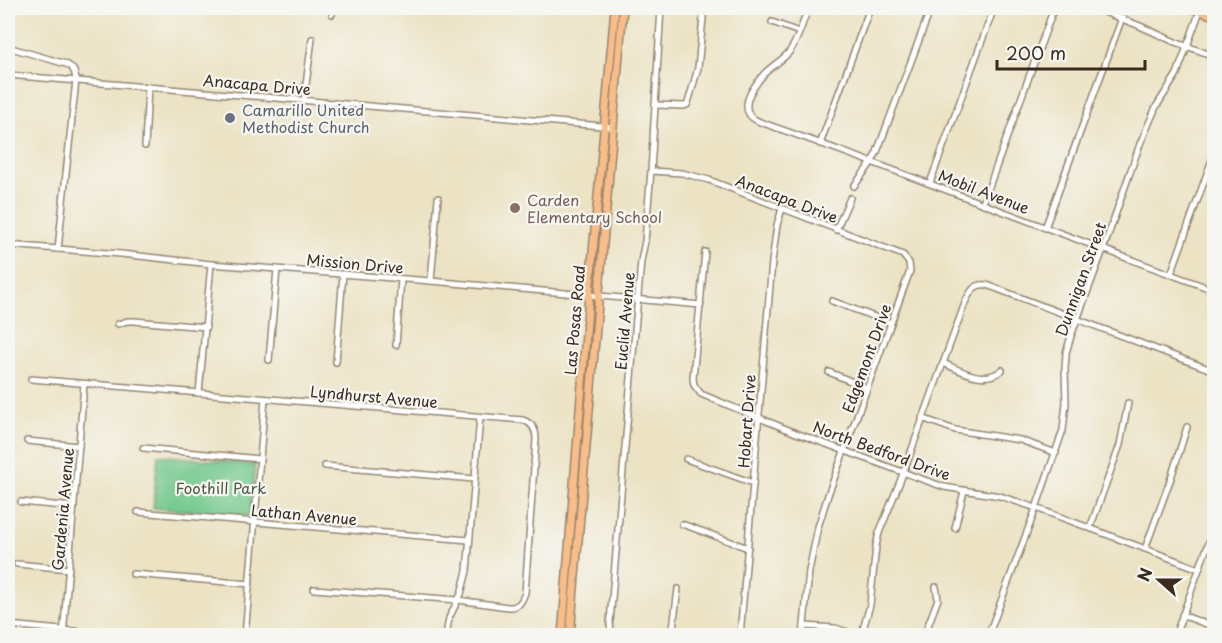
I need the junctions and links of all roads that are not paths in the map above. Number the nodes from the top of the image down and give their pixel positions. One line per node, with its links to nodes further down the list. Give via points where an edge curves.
1 (615, 8): 26 (main road, Las Posas Road)
2 (623, 8): 26 (main road, Las Posas Road)
3 (661, 8): 25 (street, Euclid Avenue)
4 (704, 8): 25 (street, via 698,68 687,105)
5 (808, 8): 16 (street)
6 (870, 8): 27 (street)
7 (931, 8): 30 (street)
8 (994, 8): 32 (street)
9 (1054, 8): 36 (street)
10 (1094, 8): 14 (street)
11 (1191, 8): 12 (main road)
12 (1200, 9): 13 (main road); 18 (street, Dunnigan Street)
13 (1215, 16)
14 (1122, 18): 18 (street); 38 (street)
15 (772, 22): 16 (street)
16 (799, 32): 27 (street, Mobil Avenue, via 788,54 755,86 748,99 748,113 760,122)
17 (312, 39): 24 (street)
18 (1187, 46): 20 (street); 42 (street, Dunnigan Street, via 1177,74 1156,106 1140,144)
19 (8, 47): 22 (street, via 66,64 75,72)
20 (1215, 56)
21 (8, 75): 22 (street, Anacapa Drive)
22 (76, 80): 23 (street, Anacapa Drive); 41 (street)
23 (148, 87): 24 (street, Anacapa Drive); 28 (street)
24 (304, 100): 26 (street, Anacapa Drive)
25 (655, 105): 31 (street, Euclid Avenue)
26 (609, 126): 52 (main road, Las Posas Road); 53 (main road, Las Posas Road)
27 (820, 144): 30 (street, Mobil Avenue)
28 (145, 146)
29 (1215, 154): 48 (street)
30 (872, 162): 32 (street, Mobil Avenue); 33 (street)
31 (651, 171): 37 (street, Anacapa Drive, via 696,176); 54 (street, Euclid Avenue)
32 (930, 183): 36 (street, Mobil Avenue)
33 (854, 186)
34 (438, 198): 50 (street)
35 (850, 198): 39 (street)
36 (983, 203): 38 (street, Mobil Avenue)
37 (782, 209): 39 (street, Anacapa Drive); 75 (street, Hobart Drive, via 774,237)
38 (1046, 228): 42 (street, Mobil Avenue)
39 (836, 231): 44 (street, Anacapa Drive, via 903,255)
40 (8, 244): 41 (street, Mission Drive)
41 (58, 249): 45 (street, Mission Drive)
42 (1103, 250): 48 (street, Mobil Avenue); 57 (street, Dunnigan Street)
43 (705, 252): 56 (street)
44 (909, 263): 58 (street, Edgemont Drive, via 910,271)
45 (211, 264): 46 (street, Mission Drive); 60 (street)
46 (277, 269): 47 (street, Mission Drive); 62 (street)
47 (343, 274): 49 (street, Mission Drive); 63 (street)
48 (1171, 274): 51 (street, Mobil Avenue)
49 (402, 279): 50 (street, Mission Drive); 61 (street)
50 (431, 281): 52 (street, Mission Drive)
51 (1215, 290)
52 (590, 296): 53 (street, Mission Drive); 119 (main road, Las Posas Road)
53 (598, 296): 54 (street, Mission Drive); 120 (main road, Las Posas Road)
54 (638, 299): 56 (street, Mission Drive); 121 (street, Euclid Avenue)
55 (832, 301): 58 (street)
56 (701, 305): 75 (street, North Bedford Drive, via 693,378 697,390)
57 (1078, 319): 64 (street, via 979,285 971,290); 66 (street); 82 (street, Dunnigan Street, via 1066,353 1066,418)
58 (891, 323): 70 (street, Edgemont Drive)
59 (118, 324): 60 (street, via 134,321)
60 (206, 327): 71 (street)
61 (396, 345)
62 (269, 360)
63 (336, 362)
64 (943, 363): 65 (street, via 982,377); 76 (street)
65 (1002, 370)
66 (1215, 371)
67 (829, 372): 70 (street)
68 (31, 379): 69 (street, Lyndhurst Avenue)
69 (84, 384): 71 (street, Lyndhurst Avenue); 79 (street, Gardenia Avenue)
70 (867, 388): 81 (street, Edgemont Drive)
71 (199, 393): 72 (street, Lyndhurst Avenue)
72 (265, 399): 74 (street, Lyndhurst Avenue); 83 (street)
73 (1128, 403): 97 (street, via 1120,445)
74 (480, 417): 87 (street); 110 (street, Lyndhurst Avenue, via 523,420 535,431 525,593 519,604 508,607)
75 (758, 418): 81 (street, North Bedford Drive); 88 (street, Hobart Drive)
76 (922, 418): 82 (street, via 955,430 1000,436); 86 (street)
77 (1187, 427): 101 (street)
78 (27, 441): 79 (street)
79 (79, 446): 91 (street, Gardenia Avenue)
80 (143, 448): 83 (street)
81 (844, 451): 86 (street, North Bedford Drive); 113 (street, Edgemont Drive, via 813,549)
82 (1056, 453): 92 (street, Dunnigan Street)
83 (260, 459): 94 (street)
84 (686, 459): 88 (street)
85 (325, 466): 87 (street)
86 (903, 472): 89 (street, North Bedford Drive); 125 (street, via 879,533 870,605)
87 (474, 479): 99 (street)
88 (753, 483): 100 (street, Hobart Drive)
89 (964, 491): 92 (street, North Bedford Drive, via 1000,496); 96 (street)
90 (21, 502): 91 (street)
91 (74, 507): 103 (street, Gardenia Avenue)
92 (1036, 508): 97 (street, North Bedford Drive); 127 (street, Dunnigan Street)
93 (138, 512): 94 (street, Lathan Avenue)
94 (255, 522): 99 (street, Lathan Avenue); 106 (street)
95 (682, 524): 100 (street)
96 (955, 528)
97 (1090, 528): 101 (street, North Bedford Drive)
98 (1215, 528): 104 (street)
99 (469, 540): 110 (street, via 467,571)
100 (748, 548): 123 (street, Hobart Drive)
101 (1145, 549): 104 (street, North Bedford Drive)
102 (17, 564): 103 (street)
103 (69, 569): 115 (street, Gardenia Avenue)
104 (1200, 569): 111 (street)
105 (133, 574): 106 (street)
106 (250, 584): 117 (street)
107 (936, 587): 126 (street, via 938,599)
108 (314, 589): 110 (street)
109 (678, 589): 122 (street)
110 (458, 600): 118 (street)
111 (1182, 615): 114 (street); 128 (street)
112 (8, 625): 115 (street)
113 (804, 626): 124 (street, Edgemont Drive); 125 (street, via 835,628)
114 (1215, 627)
115 (63, 633): 116 (street)
116 (126, 636)
117 (245, 636)
118 (446, 636)
119 (562, 636)
120 (570, 636)
121 (610, 636)
122 (672, 636)
123 (740, 636)
124 (803, 636)
125 (860, 636)
126 (924, 636)
127 (988, 636)
128 (1175, 636)

